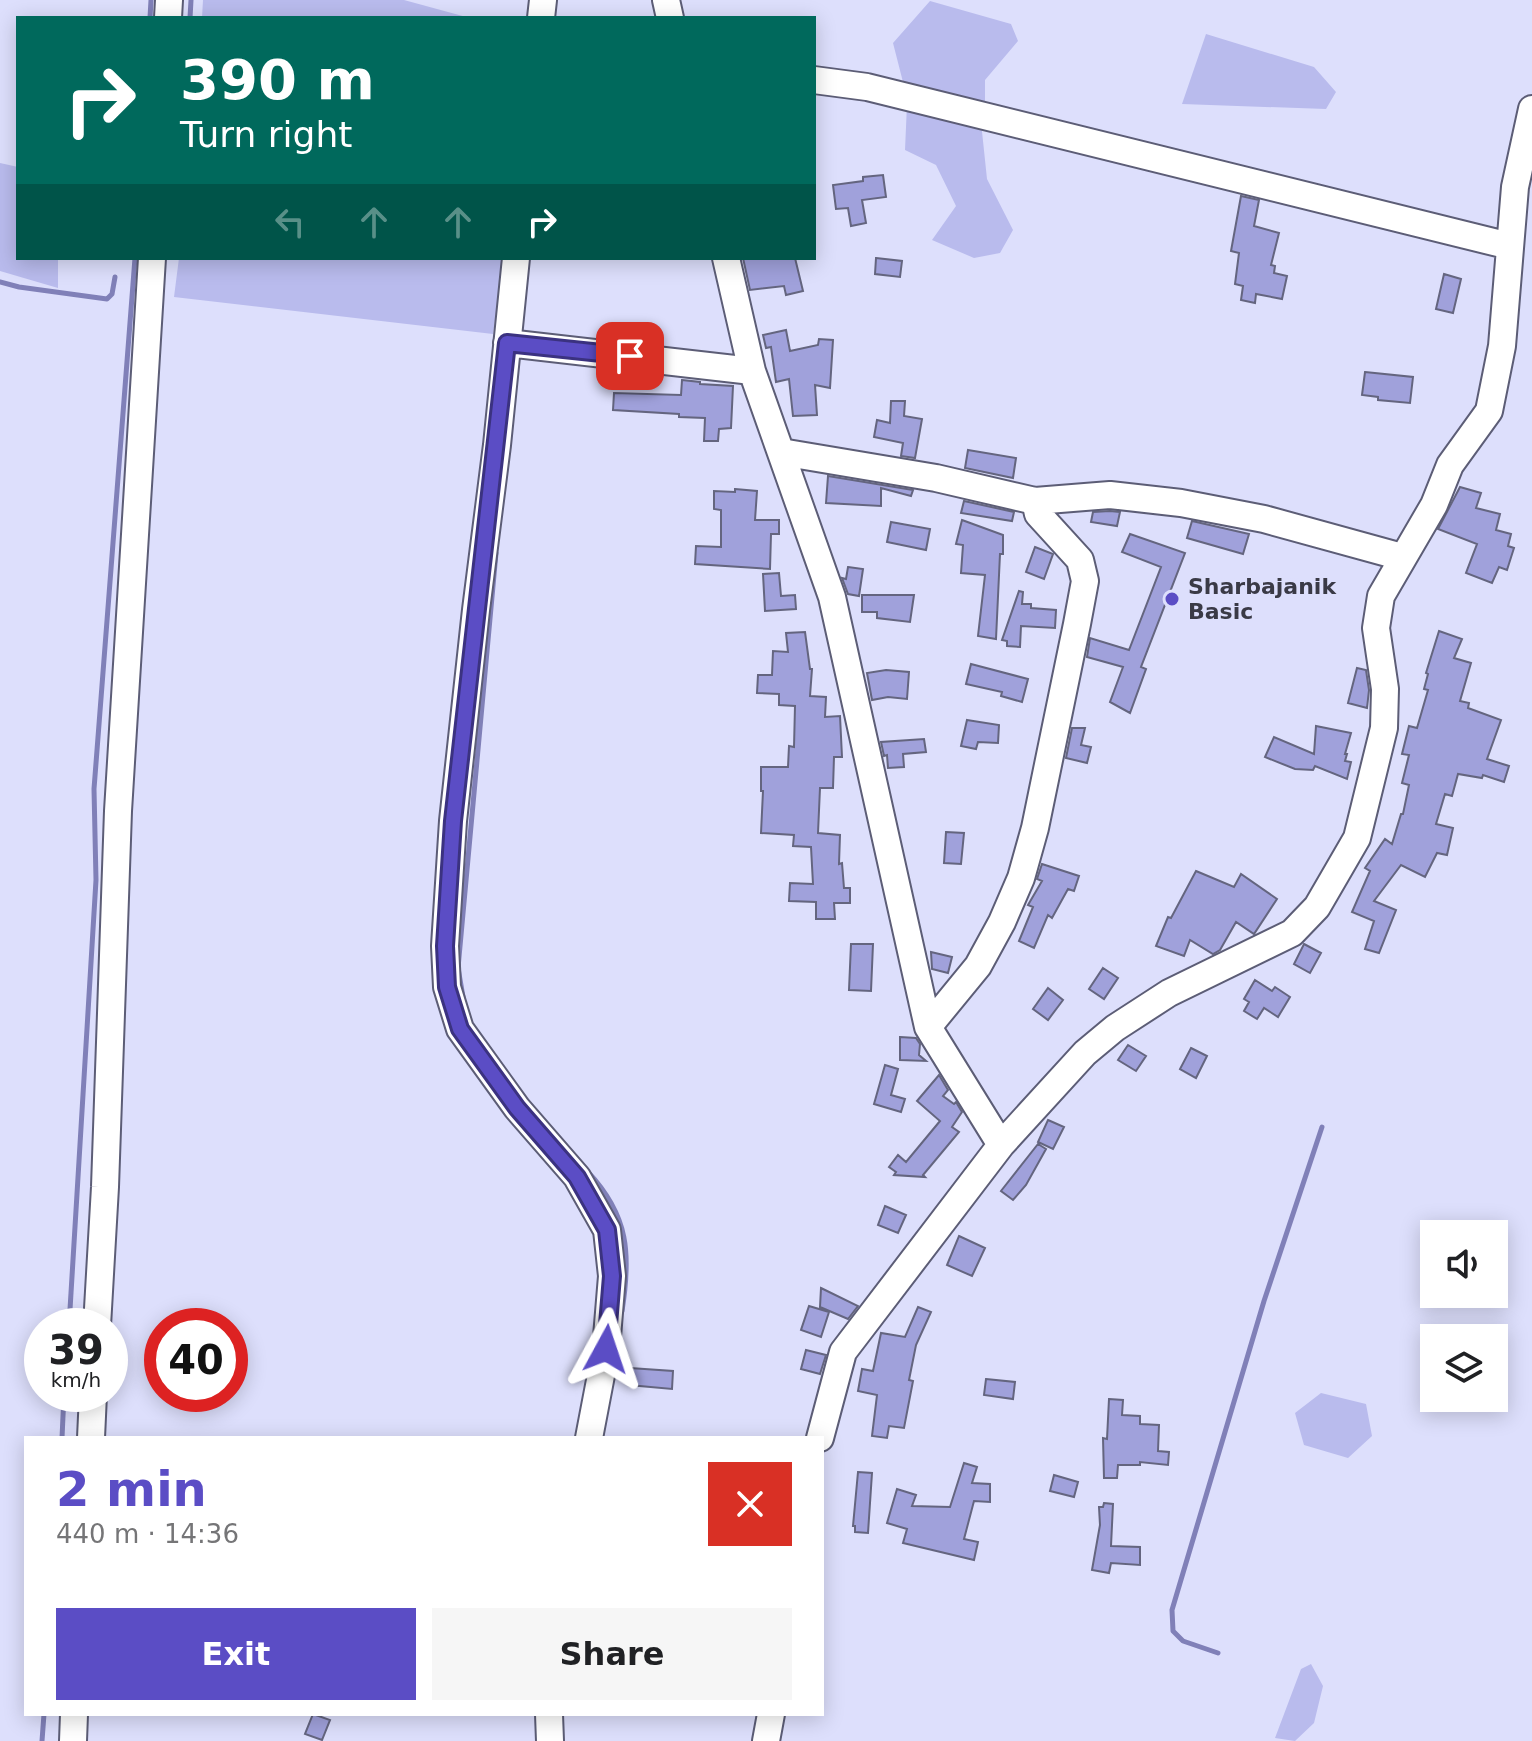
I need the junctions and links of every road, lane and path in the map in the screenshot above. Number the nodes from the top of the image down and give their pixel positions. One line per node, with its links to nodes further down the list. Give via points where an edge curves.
1 (816, 80): 3 (street, via 867,87)
2 (1532, 109): 3 (street, via 1515,187)
3 (1510, 246): 11 (street, via 1502,346 1489,411 1450,465 1434,505)
4 (152, 260): 14 (street, via 118,811)
5 (516, 260): 7 (street)
6 (726, 260): 8 (street)
7 (507, 343): 8 (street); 17 (street, via 453,821 447,987 460,1029 517,1108 577,1177 607,1230 612,1276 606,1349)
8 (752, 371): 9 (street)
9 (781, 452): 10 (street); 12 (street, via 832,597)
10 (1035, 501): 11 (street, via 1149,497 1264,519); 12 (street, via 1038,514 1080,560 1085,581 1077,624 1021,878 978,966)
11 (1402, 557): 13 (street, via 1381,596 1376,628 1385,715 1369,797 1357,838 1317,907 1292,933 1169,993 1115,1028 1085,1053)
12 (928, 1027): 13 (street)
13 (1001, 1145): 18 (street, via 843,1352)
14 (98, 1308)
15 (92, 1412): 16 (street)
16 (91, 1436)
17 (589, 1436)
18 (821, 1436)
19 (74, 1716): 22 (street)
20 (549, 1716): 23 (street)
21 (771, 1716): 24 (street)
22 (73, 1741)
23 (550, 1741)
24 (766, 1741)

